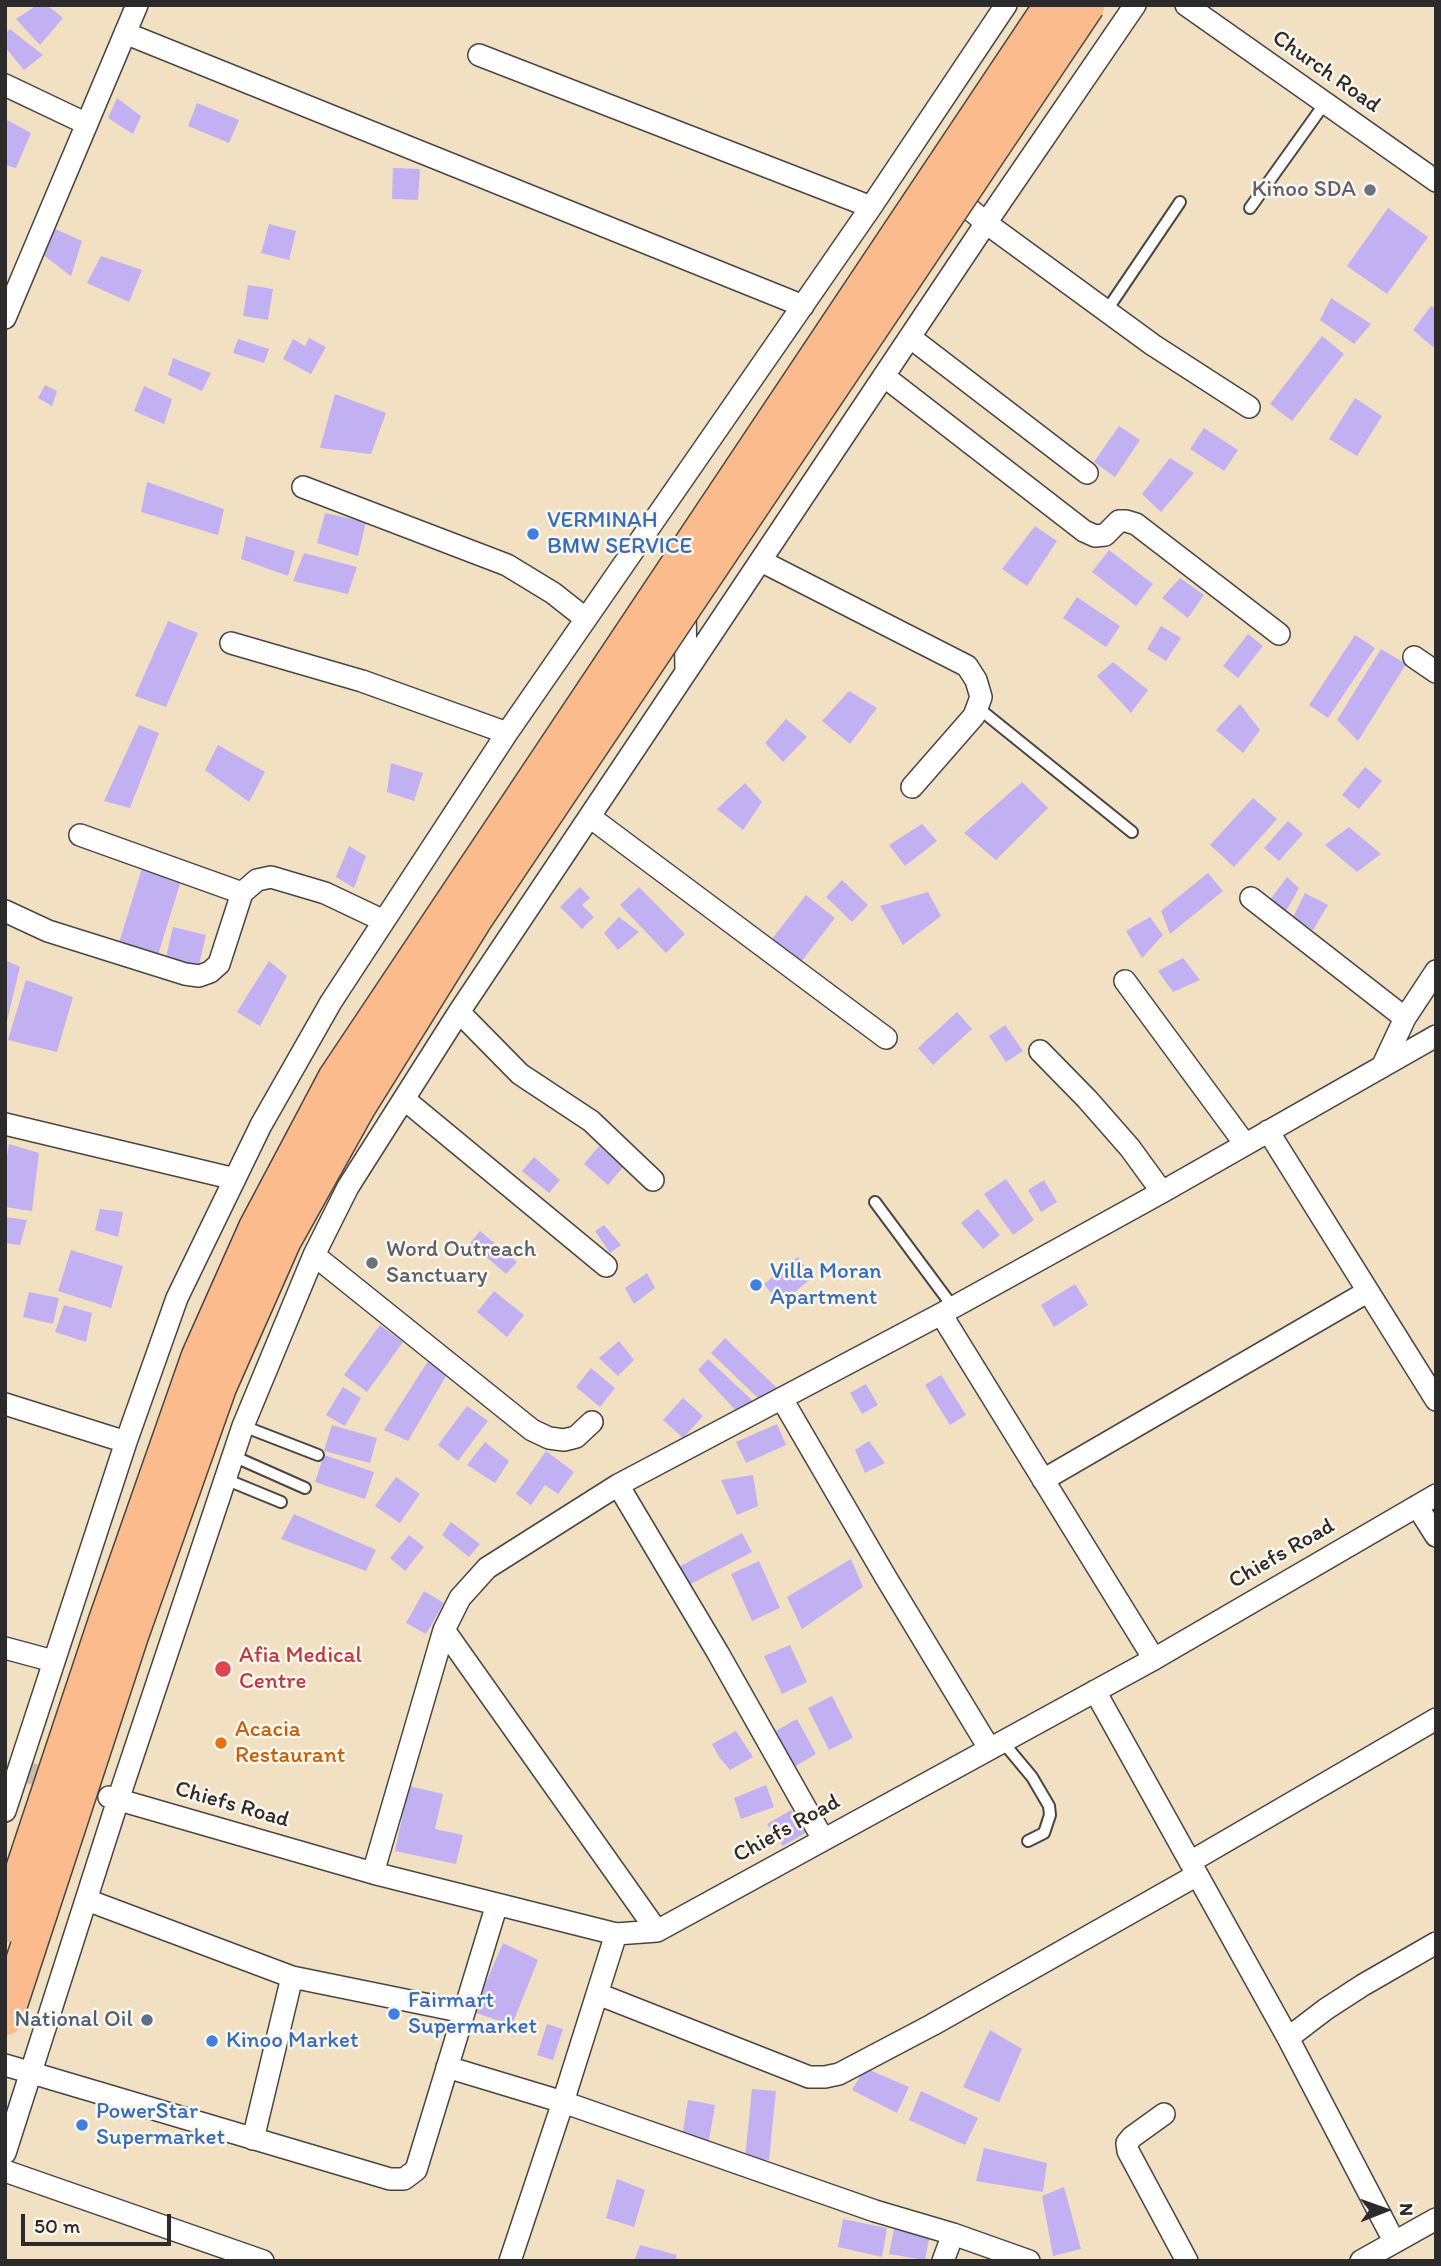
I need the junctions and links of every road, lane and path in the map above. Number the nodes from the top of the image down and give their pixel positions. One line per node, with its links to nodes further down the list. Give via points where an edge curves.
1 (137, 5): 7 (street)
2 (1006, 5): 15 (street)
3 (1052, 5): 95 (highway, bridge, via 330,1090 256,1229 199,1357)
4 (1087, 5): 13 (highway, bridge)
5 (1135, 5): 17 (street)
6 (1186, 5): 10 (street, Church Road)
7 (125, 33): 11 (street); 19 (street)
8 (479, 55): 15 (street)
9 (5, 85): 11 (street)
10 (1325, 103): 12 (street, Church Road); 16 (lane)
11 (87, 124): 18 (street)
12 (1436, 181)
13 (958, 199): 17 (street); 28 (highway, bridge)
14 (1180, 202): 20 (lane)
15 (871, 207): 19 (street)
16 (1250, 208)
17 (986, 223): 20 (street); 22 (street)
18 (14, 271): 21 (street)
19 (803, 306): 29 (street)
20 (1107, 310): 24 (street)
21 (5, 318)
22 (911, 338): 23 (street); 25 (street)
23 (885, 377): 27 (street); 30 (street, via 1084,531 1105,535 1119,521 1136,524)
24 (1249, 407)
25 (1087, 473)
26 (303, 487): 29 (street, via 507,565)
27 (761, 561): 33 (street); 35 (street, via 967,666 981,697)
28 (685, 606): 33 (street); 102 (highway, bridge, via 475,918 356,1108 283,1241 219,1386 130,1637)
29 (586, 619): 36 (street)
30 (1279, 634)
31 (231, 643): 36 (street, via 362,681)
32 (1414, 657): 34 (street)
33 (686, 671): 38 (street)
34 (1436, 672)
35 (977, 707): 37 (street); 39 (lane)
36 (507, 733): 44 (street)
37 (912, 787)
38 (590, 817): 47 (street); 49 (street)
39 (1132, 832)
40 (80, 835): 41 (street)
41 (242, 893): 43 (street, via 219,964 199,976 48,931); 44 (street, via 257,880 271,877 325,893)
42 (1251, 898): 48 (street)
43 (5, 911)
44 (384, 921): 57 (street, via 331,1002)
45 (1436, 971): 48 (street)
46 (1125, 981): 56 (street)
47 (458, 1013): 53 (street); 58 (street, via 520,1074 591,1121)
48 (1405, 1018): 52 (street)
49 (887, 1038)
50 (1435, 1038): 52 (street)
51 (1040, 1051): 59 (street, via 1087,1098)
52 (1382, 1067): 55 (street)
53 (404, 1099): 61 (street, via 348,1187); 62 (street)
54 (5, 1124): 57 (street)
55 (1268, 1131): 56 (street); 63 (street)
56 (1245, 1144): 59 (street)
57 (234, 1179): 70 (street, via 177,1298)
58 (653, 1180)
59 (1162, 1192): 64 (street)
60 (875, 1202): 64 (lane)
61 (314, 1255): 68 (street, via 532,1430 564,1440 576,1437); 69 (street)
62 (606, 1266)
63 (1367, 1292): 66 (street); 74 (street)
64 (947, 1310): 65 (street); 74 (street)
65 (782, 1399): 75 (street); 86 (street, via 885,1576)
66 (1436, 1400)
67 (5, 1404): 70 (street)
68 (592, 1422)
69 (243, 1426): 71 (lane); 72 (street)
70 (126, 1442): 83 (street)
71 (318, 1455)
72 (233, 1456): 73 (street); 76 (lane)
73 (225, 1479): 78 (lane); 87 (street)
74 (1043, 1480): 82 (street)
75 (618, 1485): 80 (street, via 487,1568 460,1598); 89 (street)
76 (305, 1488)
77 (1427, 1500): 79 (street); 82 (street, Chiefs Road)
78 (281, 1502)
79 (1436, 1536)
80 (444, 1630): 92 (street); 96 (street)
81 (5, 1648): 83 (street)
82 (1154, 1659): 84 (street, Chiefs Road)
83 (53, 1661): 88 (street, via 25,1770)
84 (1095, 1691): 86 (street, Chiefs Road); 91 (street)
85 (1436, 1719): 91 (street)
86 (995, 1745): 89 (street, Chiefs Road); 90 (lane, via 1031,1777 1049,1807 1044,1833)
87 (114, 1799): 92 (street, Chiefs Road); 93 (street)
88 (5, 1811)
89 (823, 1839): 96 (street, Chiefs Road)
90 (1028, 1841)
91 (1193, 1868): 100 (street, via 932,2025 825,2077 808,2077); 103 (street)
92 (373, 1873): 94 (street, Chiefs Road)
93 (87, 1900): 99 (street); 106 (street)
94 (497, 1905): 97 (street, Chiefs Road); 101 (street)
95 (5, 1925)
96 (657, 1931): 97 (street, Chiefs Road)
97 (616, 1934): 100 (street)
98 (1436, 1943): 103 (street, via 1353,1991)
99 (292, 1977): 101 (street); 109 (street)
100 (597, 1994): 107 (street)
101 (464, 2012): 105 (street)
102 (5, 2018)
103 (1289, 2038): 114 (street)
104 (5, 2066): 106 (street)
105 (447, 2067): 107 (street); 109 (street, via 416,2170 404,2179 390,2179)
106 (30, 2074): 109 (street); 110 (street)
107 (563, 2102): 113 (street); 116 (street)
108 (1164, 2115): 119 (street, via 1132,2137 1128,2151)
109 (253, 2139)
110 (5, 2153)
111 (5, 2171): 115 (street)
112 (1436, 2219): 114 (street)
113 (953, 2234): 117 (street); 118 (street)
114 (1394, 2241): 120 (street)
115 (263, 2261)
116 (510, 2261)
117 (943, 2261)
118 (1029, 2261)
119 (1187, 2261)
120 (1361, 2261)

